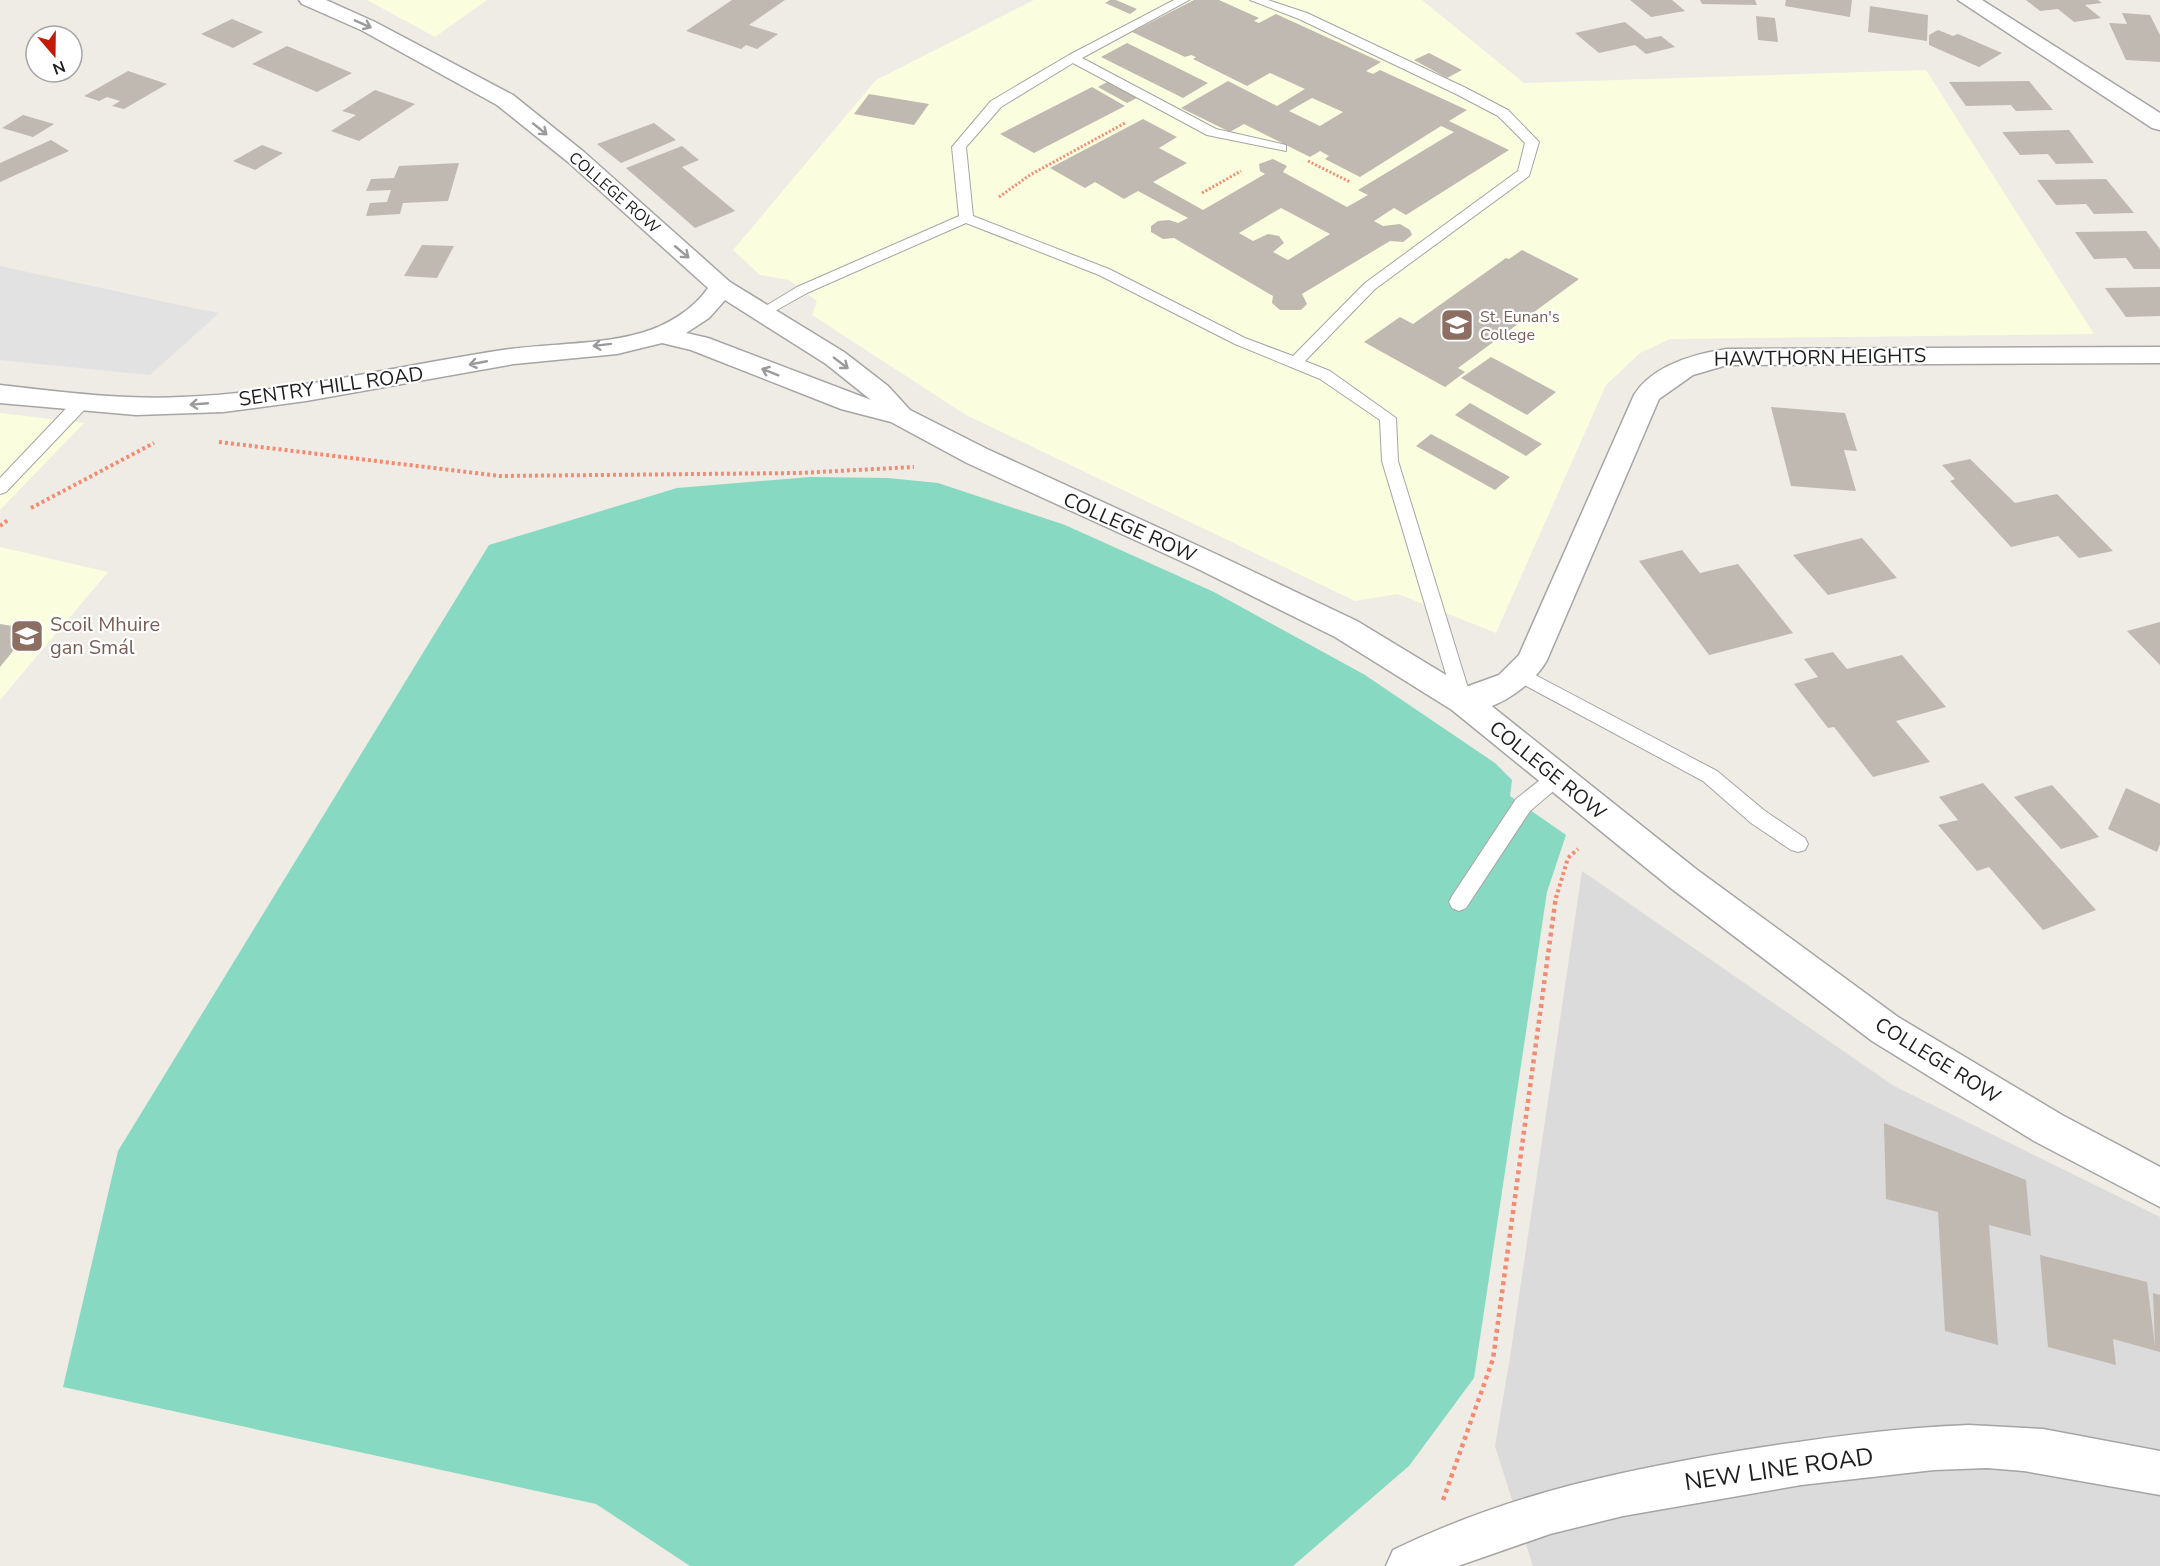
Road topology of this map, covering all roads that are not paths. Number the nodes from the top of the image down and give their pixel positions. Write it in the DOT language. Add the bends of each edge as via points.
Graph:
graph roads {
  1 [pos="309,0"];
  2 [pos="1183,0"];
  3 [pos="1256,0"];
  4 [pos="1968,0"];
  5 [pos="1073,58"];
  6 [pos="2160,123"];
  7 [pos="1281,148"];
  8 [pos="966,218"];
  9 [pos="720,287"];
  10 [pos="762,312"];
  11 [pos="660,335"];
  12 [pos="2160,355"];
  13 [pos="1295,363"];
  14 [pos="0,394"];
  15 [pos="82,402"];
  16 [pos="900,416"];
  17 [pos="0,488"];
  18 [pos="1522,675"];
  19 [pos="1462,701"];
  20 [pos="1557,777"];
  21 [pos="1798,844"];
  22 [pos="1459,902"];
  23 [pos="2160,1188"];
  24 [pos="2160,1473"];
  25 [pos="1408,1566"];
  1 -- 9 [label="street, COLLEGE ROW, one-way" via="368,26 505,100 576,157"];
  2 -- 5 [label="lane"];
  3 -- 13 [label="lane" via="1303,16 1461,91 1503,113 1532,142 1524,173 1370,286"];
  4 -- 6 [label="street"];
  5 -- 7 [label="lane" via="1212,132"];
  5 -- 8 [label="lane" via="996,104 958,147"];
  8 -- 10 [label="lane" via="802,290"];
  8 -- 13 [label="lane" via="1104,272 1240,341"];
  9 -- 10 [label="street, COLLEGE ROW"];
  9 -- 11 [label="street" via="715,299 694,317"];
  10 -- 16 [label="street, COLLEGE ROW, one-way" via="835,358 879,392"];
  11 -- 15 [label="street, SENTRY HILL ROAD, one-way" via="327,388 180,406"];
  16 -- 11 [label="street, COLLEGE ROW, one-way" via="850,404 708,348"];
  12 -- 18 [label="street, HAWTHORN HEIGHTS" via="1727,357 1681,368 1647,395 1536,651"];
  13 -- 19 [label="lane" via="1325,375 1388,418 1390,461"];
  14 -- 15 [label="street, SENTRY HILL ROAD"];
  15 -- 17 [label="lane"];
  16 -- 19 [label="street, COLLEGE ROW" via="977,456 1347,628"];
  18 -- 19 [label="street, HAWTHORN HEIGHTS" via="1509,686"];
  18 -- 21 [label="lane" via="1710,776 1758,817"];
  19 -- 20 [label="street, COLLEGE ROW"];
  20 -- 22 [label="lane" via="1523,806"];
  20 -- 23 [label="street, COLLEGE ROW" via="1684,879 1885,1029 2048,1128"];
  24 -- 25 [label="street, NEW LINE ROAD" via="2089,1457 2002,1447 1932,1449 1800,1462 1605,1496 1535,1514"];
}
